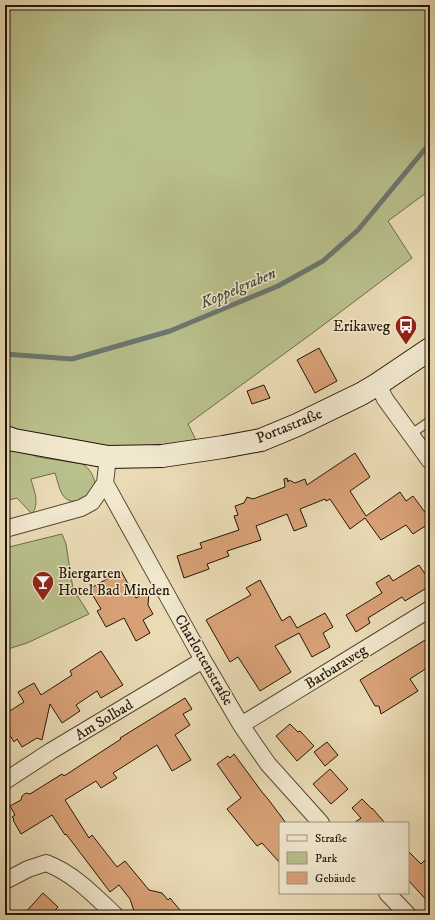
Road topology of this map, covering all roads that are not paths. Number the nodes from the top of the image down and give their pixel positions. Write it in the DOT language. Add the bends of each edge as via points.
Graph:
graph roads {
  1 [pos="430,349"];
  2 [pos="378,384"];
  3 [pos="430,421"];
  4 [pos="411,434"];
  5 [pos="5,437"];
  6 [pos="108,457"];
  7 [pos="430,461"];
  8 [pos="105,484"];
  9 [pos="5,529"];
  10 [pos="430,609"];
  11 [pos="203,660"];
  12 [pos="241,725"];
  13 [pos="5,781"];
  14 [pos="320,822"];
  15 [pos="5,881"];
  16 [pos="388,894"];
  17 [pos="115,915"];
  18 [pos="408,915"];
  1 -- 2 [label="main road, Portastraße"];
  2 -- 4 [label="street" via="385,399"];
  2 -- 6 [label="main road, Portastraße" via="298,425 261,440 162,456"];
  3 -- 4 [label="lane"];
  4 -- 7 [label="street"];
  5 -- 6 [label="main road, Portastraße"];
  6 -- 8 [label="street"];
  8 -- 9 [label="street" via="92,502 81,508"];
  8 -- 11 [label="street, Charlottenstraße"];
  10 -- 12 [label="street, Barbaraweg"];
  11 -- 12 [label="street, Charlottenstraße"];
  11 -- 13 [label="street, Am Solbad"];
  12 -- 14 [label="street, Charlottenstraße" via="268,764"];
  15 -- 17 [label="street" via="46,863 60,868 75,879"];
  16 -- 18 [label="street"];
}
